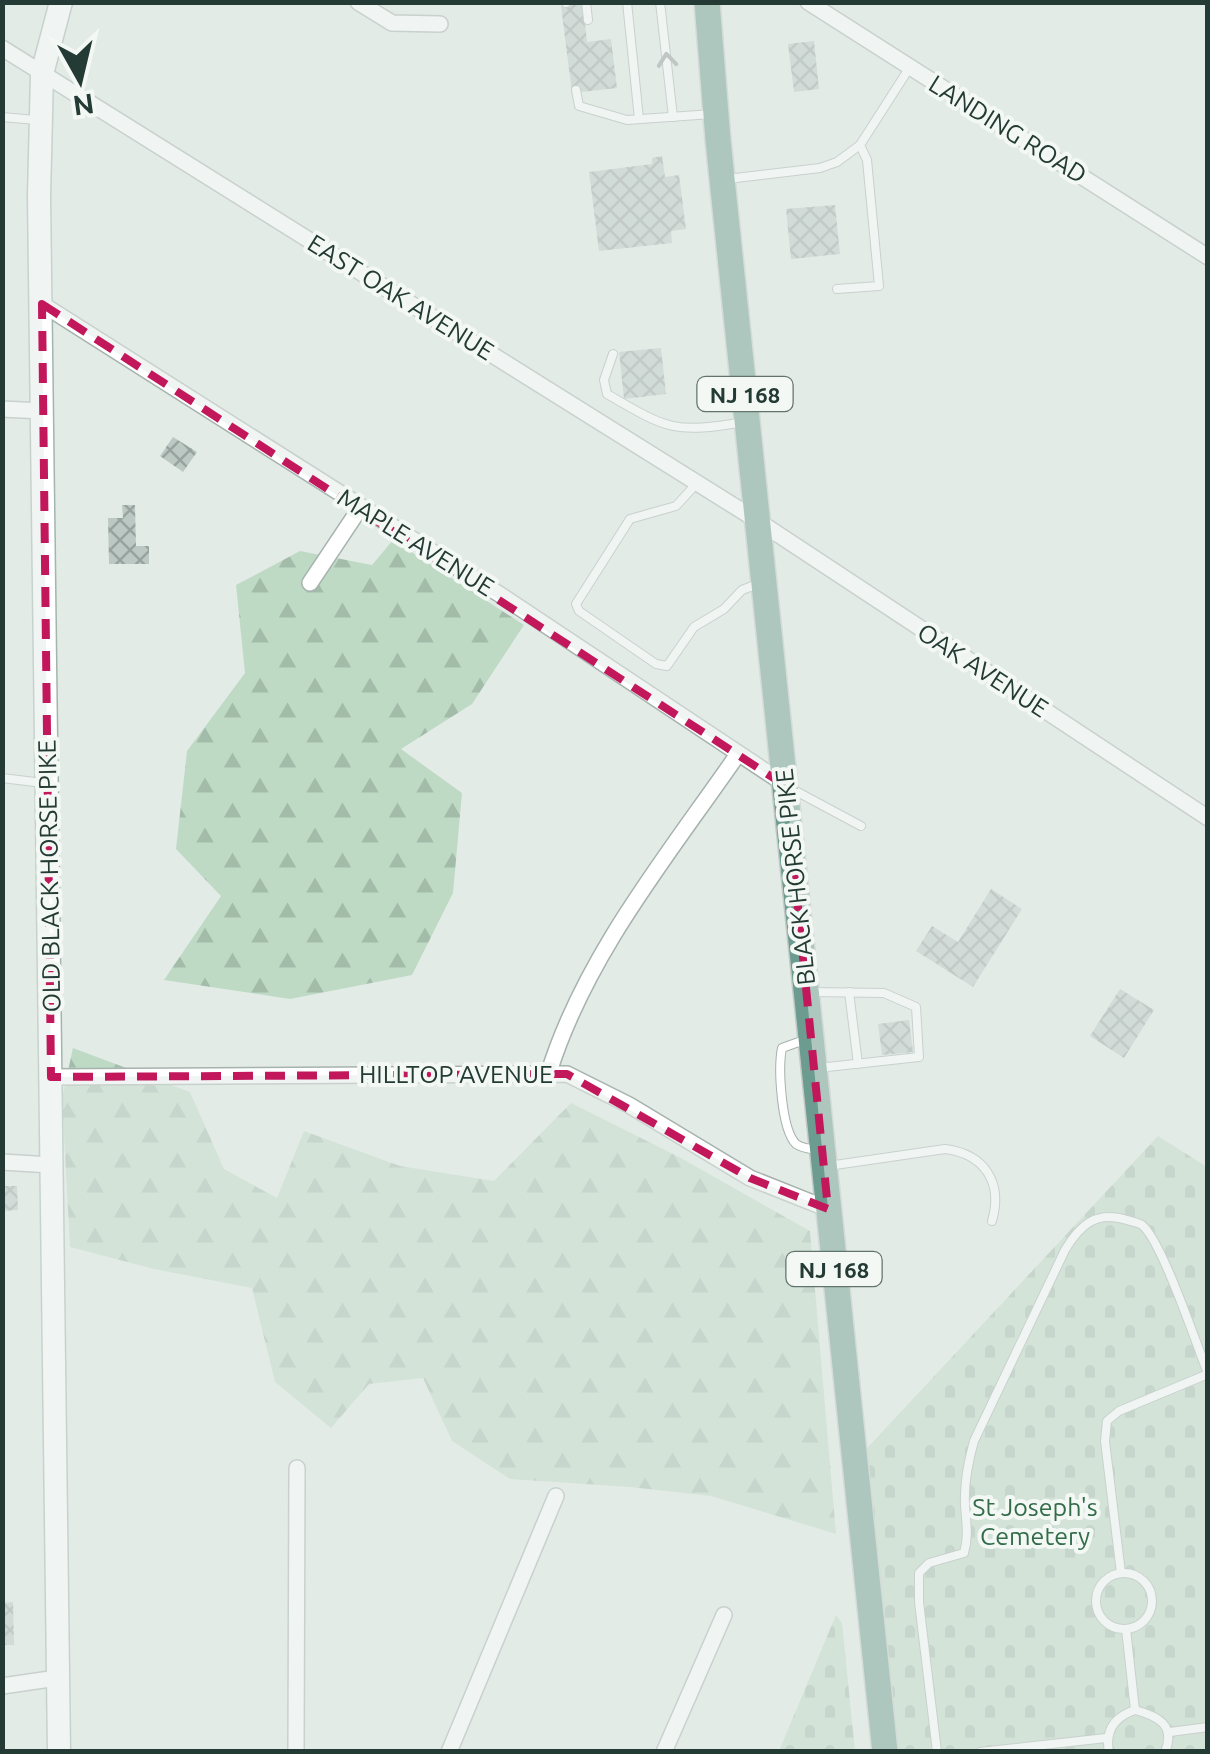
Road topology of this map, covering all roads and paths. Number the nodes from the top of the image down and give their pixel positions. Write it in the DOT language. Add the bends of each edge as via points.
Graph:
graph roads {
  1 [pos="61,2"];
  2 [pos="358,2"];
  3 [pos="586,2"];
  4 [pos="626,2"];
  5 [pos="660,2"];
  6 [pos="707,2"];
  7 [pos="808,2"];
  8 [pos="588,20"];
  9 [pos="440,24"];
  10 [pos="2,48"];
  11 [pos="910,67"];
  12 [pos="42,74"];
  13 [pos="576,90"];
  14 [pos="716,114"];
  15 [pos="672,117"];
  16 [pos="2,118"];
  17 [pos="639,119"];
  18 [pos="41,120"];
  19 [pos="860,145"];
  20 [pos="722,180"];
  21 [pos="1208,257"];
  22 [pos="837,289"];
  23 [pos="42,304"];
  24 [pos="614,354"];
  25 [pos="2,409"];
  26 [pos="43,411"];
  27 [pos="748,422"];
  28 [pos="697,483"];
  29 [pos="360,508"];
  30 [pos="758,521"];
  31 [pos="765,581"];
  32 [pos="310,583"];
  33 [pos="738,754"];
  34 [pos="2,778"];
  35 [pos="48,784"];
  36 [pos="786,786"];
  37 [pos="1208,818"];
  38 [pos="861,826"];
  39 [pos="806,992"];
  40 [pos="849,992"];
  41 [pos="811,1038"];
  42 [pos="858,1064"];
  43 [pos="814,1069"];
  44 [pos="550,1072"];
  45 [pos="51,1077"];
  46 [pos="823,1158"];
  47 [pos="2,1162"];
  48 [pos="52,1165"];
  49 [pos="828,1209"];
  50 [pos="992,1221"];
  51 [pos="1208,1374"];
  52 [pos="297,1468"];
  53 [pos="556,1496"];
  54 [pos="1121,1573"];
  55 [pos="724,1614"];
  56 [pos="1126,1629"];
  57 [pos="57,1678"];
  58 [pos="2,1686"];
  59 [pos="1135,1710"];
  60 [pos="1208,1728"];
  61 [pos="1170,1732"];
  62 [pos="1106,1738"];
  63 [pos="58,1752"];
  64 [pos="296,1752"];
  65 [pos="448,1752"];
  66 [pos="664,1752"];
  67 [pos="884,1752"];
  68 [pos="937,1752"];
  69 [pos="980,1752"];
  70 [pos="1109,1752"];
  71 [pos="1166,1752"];
  1 -- 12 [label="street, OLD BLACK HORSE PIKE"];
  2 -- 9 [label="street" via="392,23"];
  3 -- 8 [label="lane"];
  4 -- 17 [label="lane"];
  15 -- 5 [label="lane, one-way"];
  6 -- 14 [label="main road, BLACK HORSE PIKE / NJ 168"];
  7 -- 11 [label="street, LANDING ROAD"];
  10 -- 12 [label="street, EAST OAK AVENUE"];
  11 -- 19 [label="lane"];
  11 -- 21 [label="street, LANDING ROAD"];
  12 -- 18 [label="street, OLD BLACK HORSE PIKE"];
  12 -- 28 [label="street, EAST OAK AVENUE"];
  13 -- 17 [label="lane" via="580,106"];
  14 -- 15 [label="lane"];
  14 -- 20 [label="main road, BLACK HORSE PIKE / NJ 168"];
  15 -- 17 [label="lane"];
  16 -- 18 [label="lane"];
  18 -- 23 [label="street, OLD BLACK HORSE PIKE"];
  19 -- 20 [label="lane" via="820,168"];
  19 -- 22 [label="lane" via="866,152 879,286"];
  20 -- 27 [label="main road, BLACK HORSE PIKE / NJ 168"];
  23 -- 26 [label="street, OLD BLACK HORSE PIKE"];
  23 -- 29 [label="street, MAPLE AVENUE"];
  24 -- 27 [label="lane" via="604,380 607,394 652,420 694,431"];
  25 -- 26 [label="street"];
  26 -- 35 [label="street, OLD BLACK HORSE PIKE"];
  27 -- 30 [label="main road, BLACK HORSE PIKE / NJ 168"];
  28 -- 30 [label="street, EAST OAK AVENUE"];
  28 -- 31 [label="lane" via="676,506 630,519 583,590 579,611 667,666 694,627"];
  29 -- 32 [label="street"];
  29 -- 33 [label="street, MAPLE AVENUE"];
  30 -- 31 [label="main road, BLACK HORSE PIKE / NJ 168"];
  30 -- 37 [label="street, OAK AVENUE"];
  31 -- 36 [label="main road, BLACK HORSE PIKE / NJ 168"];
  33 -- 36 [label="street, MAPLE AVENUE"];
  33 -- 44 [label="street" via="620,924"];
  34 -- 35 [label="lane"];
  35 -- 45 [label="street, OLD BLACK HORSE PIKE"];
  36 -- 38 [label="lane"];
  36 -- 39 [label="main road, BLACK HORSE PIKE / NJ 168"];
  39 -- 40 [label="lane"];
  39 -- 41 [label="main road, BLACK HORSE PIKE / NJ 168"];
  40 -- 42 [label="lane"];
  40 -- 42 [label="lane" via="884,993 916,1007 919,1057"];
  41 -- 43 [label="main road, BLACK HORSE PIKE / NJ 168"];
  41 -- 46 [label="lane" via="782,1048 782,1099 792,1141"];
  42 -- 43 [label="lane"];
  43 -- 46 [label="main road, BLACK HORSE PIKE / NJ 168"];
  44 -- 45 [label="street, HILLTOP AVENUE"];
  44 -- 49 [label="street, HILLTOP AVENUE" via="629,1105 750,1178"];
  45 -- 48 [label="street, OLD BLACK HORSE PIKE"];
  46 -- 49 [label="main road, BLACK HORSE PIKE / NJ 168"];
  46 -- 50 [label="lane" via="963,1152 989,1173 997,1203"];
  47 -- 48 [label="street"];
  48 -- 57 [label="street, OLD BLACK HORSE PIKE"];
  49 -- 67 [label="main road, BLACK HORSE PIKE / NJ 168"];
  51 -- 54 [label="lane" via="1107,1420"];
  51 -- 68 [label="lane" via="1158,1249 1141,1224 1118,1217 1086,1222 1064,1250 974,1441 964,1553 929,1563 919,1573"];
  52 -- 64 [label="street"];
  53 -- 65 [label="street"];
  54 -- 56 [label="lane" via="1098,1589 1096,1608 1107,1624"];
  54 -- 56 [label="lane" via="1145,1583 1152,1599 1142,1623"];
  55 -- 66 [label="street"];
  56 -- 59 [label="lane"];
  57 -- 58 [label="street"];
  57 -- 63 [label="street, OLD BLACK HORSE PIKE"];
  59 -- 61 [label="lane" via="1163,1721"];
  59 -- 62 [label="lane"];
  60 -- 61 [label="lane"];
  61 -- 71 [label="lane"];
  62 -- 69 [label="lane"];
  62 -- 70 [label="lane"];
}
